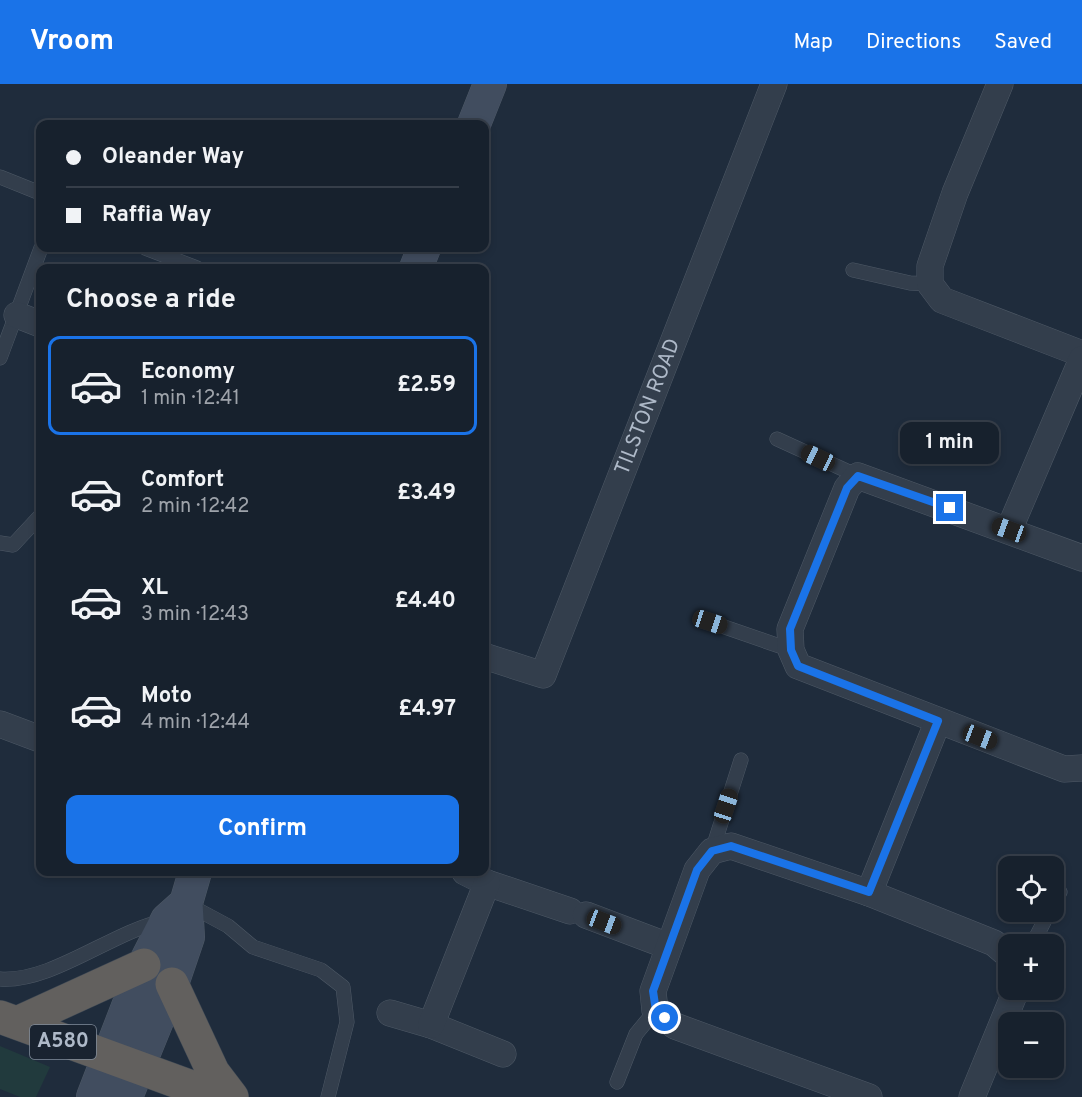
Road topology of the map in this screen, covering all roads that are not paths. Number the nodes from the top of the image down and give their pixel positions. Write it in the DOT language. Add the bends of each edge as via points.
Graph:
graph roads {
  1 [pos="490,84"];
  2 [pos="774,84"];
  3 [pos="1000,84"];
  4 [pos="476,120"];
  5 [pos="0,177"];
  6 [pos="36,191"];
  7 [pos="40,252"];
  8 [pos="155,252"];
  9 [pos="187,264"];
  10 [pos="853,270"];
  11 [pos="930,284"];
  12 [pos="17,315"];
  13 [pos="36,322"];
  14 [pos="1082,354"];
  15 [pos="0,358"];
  16 [pos="1082,359"];
  17 [pos="777,439"];
  18 [pos="858,476"];
  19 [pos="36,520"];
  20 [pos="1009,530"];
  21 [pos="0,543"];
  22 [pos="1082,558"];
  23 [pos="710,622"];
  24 [pos="791,650"];
  25 [pos="489,658"];
  26 [pos="938,721"];
  27 [pos="0,724"];
  28 [pos="36,738"];
  29 [pos="741,760"];
  30 [pos="1082,768"];
  31 [pos="712,851"];
  32 [pos="193,876"];
  33 [pos="476,877"];
  34 [pos="869,892"];
  35 [pos="176,912"];
  36 [pos="668,946"];
  37 [pos="998,946"];
  38 [pos="144,965"];
  39 [pos="0,980"];
  40 [pos="172,984"];
  41 [pos="1012,1000"];
  42 [pos="656,1011"];
  43 [pos="390,1013"];
  44 [pos="9,1020"];
  45 [pos="431,1025"];
  46 [pos="503,1054"];
  47 [pos="125,1075"];
  48 [pos="617,1083"];
  49 [pos="93,1097"];
  50 [pos="219,1097"];
  51 [pos="232,1097"];
  52 [pos="328,1097"];
  53 [pos="869,1097"];
  54 [pos="972,1097"];
  1 -- 4 [label="main road"];
  2 -- 25 [label="street, TILSTON ROAD" via="543,675"];
  3 -- 11 [label="street" via="955,193 930,266"];
  5 -- 6 [label="lane"];
  7 -- 12 [label="lane"];
  8 -- 9 [label="lane"];
  10 -- 11 [label="lane"];
  11 -- 14 [label="street" via="942,300"];
  12 -- 13 [label="street"];
  12 -- 15 [label="lane"];
  16 -- 20 [label="street"];
  17 -- 18 [label="lane"];
  18 -- 20 [label="street"];
  18 -- 24 [label="street" via="847,488 790,629"];
  19 -- 21 [label="lane" via="13,544"];
  20 -- 22 [label="street"];
  23 -- 24 [label="lane"];
  24 -- 26 [label="street" via="798,666"];
  26 -- 30 [label="street" via="1064,769"];
  26 -- 34 [label="street"];
  27 -- 28 [label="street"];
  29 -- 31 [label="lane"];
  31 -- 34 [label="street" via="731,846"];
  31 -- 36 [label="street" via="697,870"];
  32 -- 35 [label="main road"];
  33 -- 36 [label="street"];
  33 -- 45 [label="street"];
  34 -- 37 [label="street"];
  35 -- 38 [label="main road"];
  35 -- 39 [label="lane" via="23,979"];
  35 -- 40 [label="main road" via="188,937"];
  35 -- 52 [label="lane" via="228,926 253,947 321,970 343,987 347,1022"];
  36 -- 42 [label="street" via="653,991"];
  38 -- 44 [label="highway"];
  38 -- 47 [label="main road"];
  40 -- 47 [label="main road"];
  40 -- 51 [label="highway" via="213,1072"];
  41 -- 54 [label="street"];
  42 -- 48 [label="lane" via="636,1034"];
  42 -- 53 [label="street" via="675,1026"];
  43 -- 45 [label="street"];
  44 -- 47 [label="highway, A580"];
  45 -- 46 [label="street"];
  47 -- 49 [label="main road"];
  47 -- 50 [label="highway, A580"];
}
